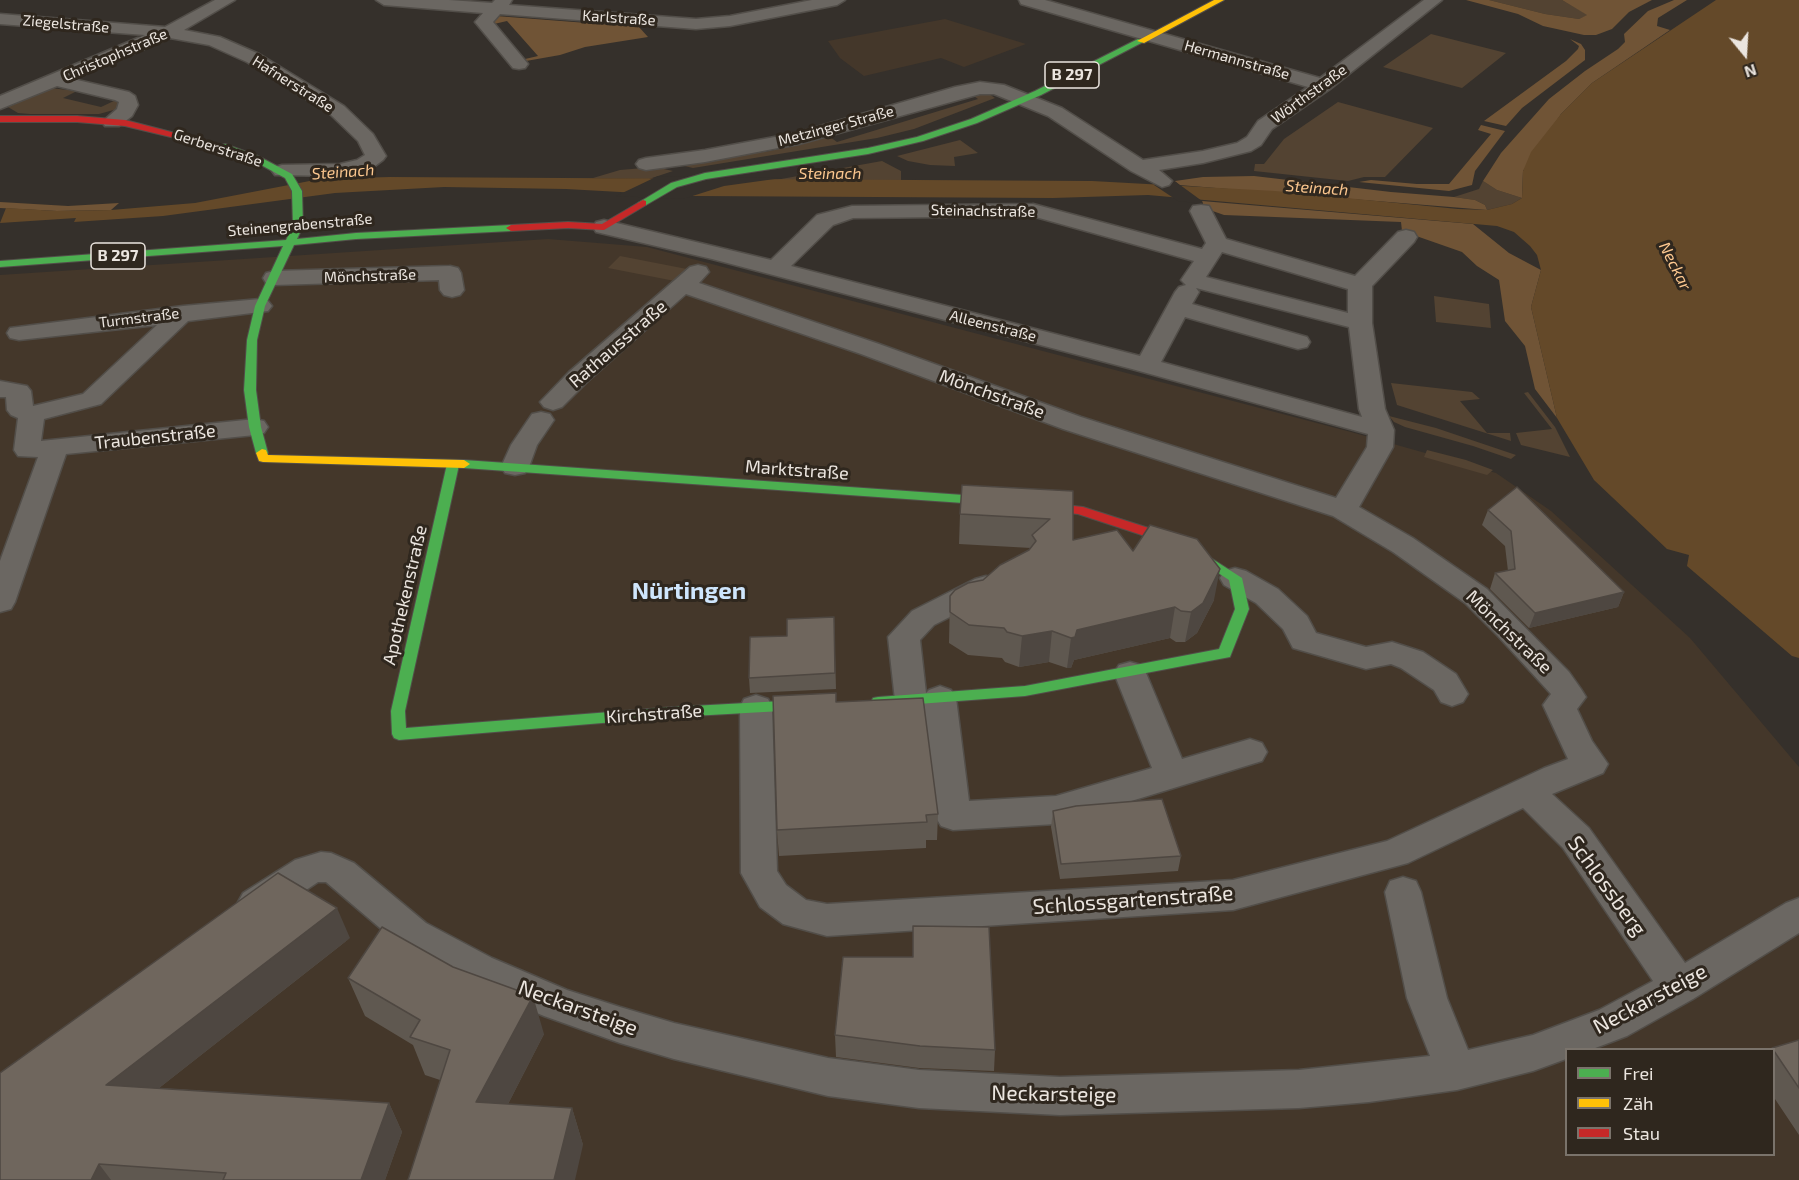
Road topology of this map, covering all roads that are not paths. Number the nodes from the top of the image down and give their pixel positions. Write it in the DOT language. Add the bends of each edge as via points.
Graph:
graph roads {
  1 [pos="227,0"];
  2 [pos="384,0"];
  3 [pos="837,0"];
  4 [pos="1027,0"];
  5 [pos="1220,0"];
  6 [pos="1428,1"];
  7 [pos="500,4"];
  8 [pos="0,19"];
  9 [pos="168,32"];
  10 [pos="1151,35"];
  11 [pos="519,64"];
  12 [pos="56,80"];
  13 [pos="1323,85"];
  14 [pos="1024,99"];
  15 [pos="0,103"];
  16 [pos="0,118"];
  17 [pos="112,122"];
  18 [pos="646,164"];
  19 [pos="1138,167"];
  20 [pos="287,176"];
  21 [pos="1162,181"];
  22 [pos="1202,211"];
  23 [pos="603,227"];
  24 [pos="1406,237"];
  25 [pos="292,242"];
  26 [pos="1211,250"];
  27 [pos="716,253"];
  28 [pos="1285,263"];
  29 [pos="0,264"];
  30 [pos="775,269"];
  31 [pos="274,278"];
  32 [pos="1192,280"];
  33 [pos="1360,285"];
  34 [pos="685,286"];
  35 [pos="452,290"];
  36 [pos="1259,298"];
  37 [pos="260,306"];
  38 [pos="1180,308"];
  39 [pos="183,313"];
  40 [pos="1360,323"];
  41 [pos="19,333"];
  42 [pos="1298,342"];
  43 [pos="1147,365"];
  44 [pos="0,389"];
  45 [pos="31,414"];
  46 [pos="255,428"];
  47 [pos="1381,430"];
  48 [pos="55,447"];
  49 [pos="453,464"];
  50 [pos="515,467"];
  51 [pos="1343,510"];
  52 [pos="1016,571"];
  53 [pos="1235,578"];
  54 [pos="0,602"];
  55 [pos="1130,673"];
  56 [pos="1452,694"];
  57 [pos="925,699"];
  58 [pos="863,702"];
  59 [pos="827,704"];
  60 [pos="756,707"];
  61 [pos="399,734"];
  62 [pos="1250,752"];
  63 [pos="1591,764"];
  64 [pos="1172,775"];
  65 [pos="1527,791"];
  66 [pos="1403,892"];
  67 [pos="1799,914"];
  68 [pos="231,922"];
  69 [pos="1679,987"];
  70 [pos="1457,1071"];
  1 -- 9 [label="street, Christophstraße"];
  2 -- 7 [label="street, Karlstraße"];
  3 -- 7 [label="street, Karlstraße" via="710,24"];
  4 -- 10 [label="street, Hermannstraße"];
  5 -- 10 [label="street, Metzinger Straße / B 297"];
  6 -- 13 [label="street, Wörthstraße"];
  7 -- 11 [label="street" via="484,22"];
  8 -- 9 [label="street, Ziegelstraße"];
  9 -- 12 [label="street, Christophstraße"];
  9 -- 20 [label="street, Hafnerstraße" via="214,41 296,83 337,110 366,138 376,156 364,165"];
  10 -- 13 [label="street, Hermannstraße"];
  10 -- 14 [label="street, Metzinger Straße / B 297"];
  12 -- 15 [label="street, Christophstraße"];
  12 -- 17 [label="street" via="123,96 129,105"];
  13 -- 19 [label="street, Wörthstraße" via="1265,125 1254,141 1244,147"];
  14 -- 18 [label="street, Metzinger Straße" via="997,90 962,91 799,138"];
  14 -- 19 [label="street, Metzinger Straße" via="1055,112"];
  14 -- 23 [label="street, Metzinger Straße / B 297" via="920,139 800,163 705,176 674,185"];
  16 -- 17 [label="street, Gerberstraße"];
  17 -- 20 [label="street, Gerberstraße" via="224,147"];
  19 -- 21 [label="street, Metzinger Straße"];
  20 -- 25 [label="street" via="299,200 298,226"];
  22 -- 26 [label="street"];
  23 -- 25 [label="street, Steinengrabenstraße / B 297" via="500,227"];
  23 -- 27 [label="street, Alleenstraße"];
  24 -- 33 [label="street"];
  25 -- 29 [label="street, Steinengrabenstraße / B 297"];
  25 -- 31 [label="street"];
  26 -- 28 [label="street, Steinachstraße"];
  26 -- 30 [label="street, Steinachstraße" via="1033,210 852,212 825,220"];
  26 -- 32 [label="street"];
  27 -- 30 [label="street, Alleenstraße"];
  27 -- 34 [label="street"];
  28 -- 33 [label="street, Steinachstraße"];
  28 -- 36 [label="street"];
  30 -- 43 [label="street, Alleenstraße"];
  31 -- 35 [label="street, Mönchstraße" via="450,273"];
  31 -- 37 [label="street"];
  32 -- 36 [label="street"];
  32 -- 38 [label="street"];
  33 -- 40 [label="street"];
  34 -- 50 [label="street, Rathausstraße" via="578,377 547,411"];
  34 -- 51 [label="street, Mönchstraße" via="1072,423"];
  36 -- 40 [label="street"];
  37 -- 39 [label="street, Turmstraße"];
  37 -- 46 [label="street" via="252,340 250,390"];
  38 -- 42 [label="street"];
  38 -- 43 [label="street"];
  39 -- 41 [label="street, Turmstraße"];
  39 -- 45 [label="street" via="92,399"];
  40 -- 47 [label="street" via="1372,409"];
  43 -- 47 [label="street, Alleenstraße"];
  44 -- 45 [label="street" via="18,391 20,410"];
  45 -- 48 [label="street, Traubenstraße" via="27,450"];
  46 -- 48 [label="street, Traubenstraße"];
  46 -- 49 [label="street, Marktstraße" via="263,458"];
  47 -- 51 [label="street" via="1380,447"];
  48 -- 54 [label="street"];
  49 -- 50 [label="street, Marktstraße"];
  49 -- 61 [label="street, Apothekenstraße" via="398,711"];
  50 -- 53 [label="street, Marktstraße" via="1079,510 1197,553"];
  51 -- 63 [label="street, Mönchstraße" via="1403,545 1476,596 1508,627 1570,697 1559,705 1578,747"];
  52 -- 57 [label="street" via="923,618 904,638"];
  53 -- 55 [label="street" via="1242,609 1225,653"];
  53 -- 56 [label="street" via="1267,596 1296,623 1304,640 1366,658 1392,652 1445,682"];
  55 -- 57 [label="street" via="1024,691"];
  55 -- 64 [label="street"];
  57 -- 58 [label="street"];
  57 -- 64 [label="street" via="953,816 1056,810"];
  59 -- 60 [label="street, Kirchstraße"];
  60 -- 61 [label="street, Kirchstraße"];
  60 -- 65 [label="street, Schlossgartenstraße" via="759,873 773,896 796,913 827,920 1233,895 1395,853"];
  62 -- 64 [label="street"];
  63 -- 65 [label="street, Schlossgartenstraße"];
  65 -- 69 [label="street, Schlossberg" via="1576,838"];
  66 -- 70 [label="street" via="1427,998"];
  67 -- 69 [label="street, Neckarsteige"];
  68 -- 70 [label="street, Neckarsteige" via="299,875 321,867 331,868 413,934 478,970 558,1004 674,1041 828,1077 919,1089 1060,1096 1299,1089"];
  69 -- 70 [label="street, Neckarsteige" via="1613,1023 1533,1053"];
}
